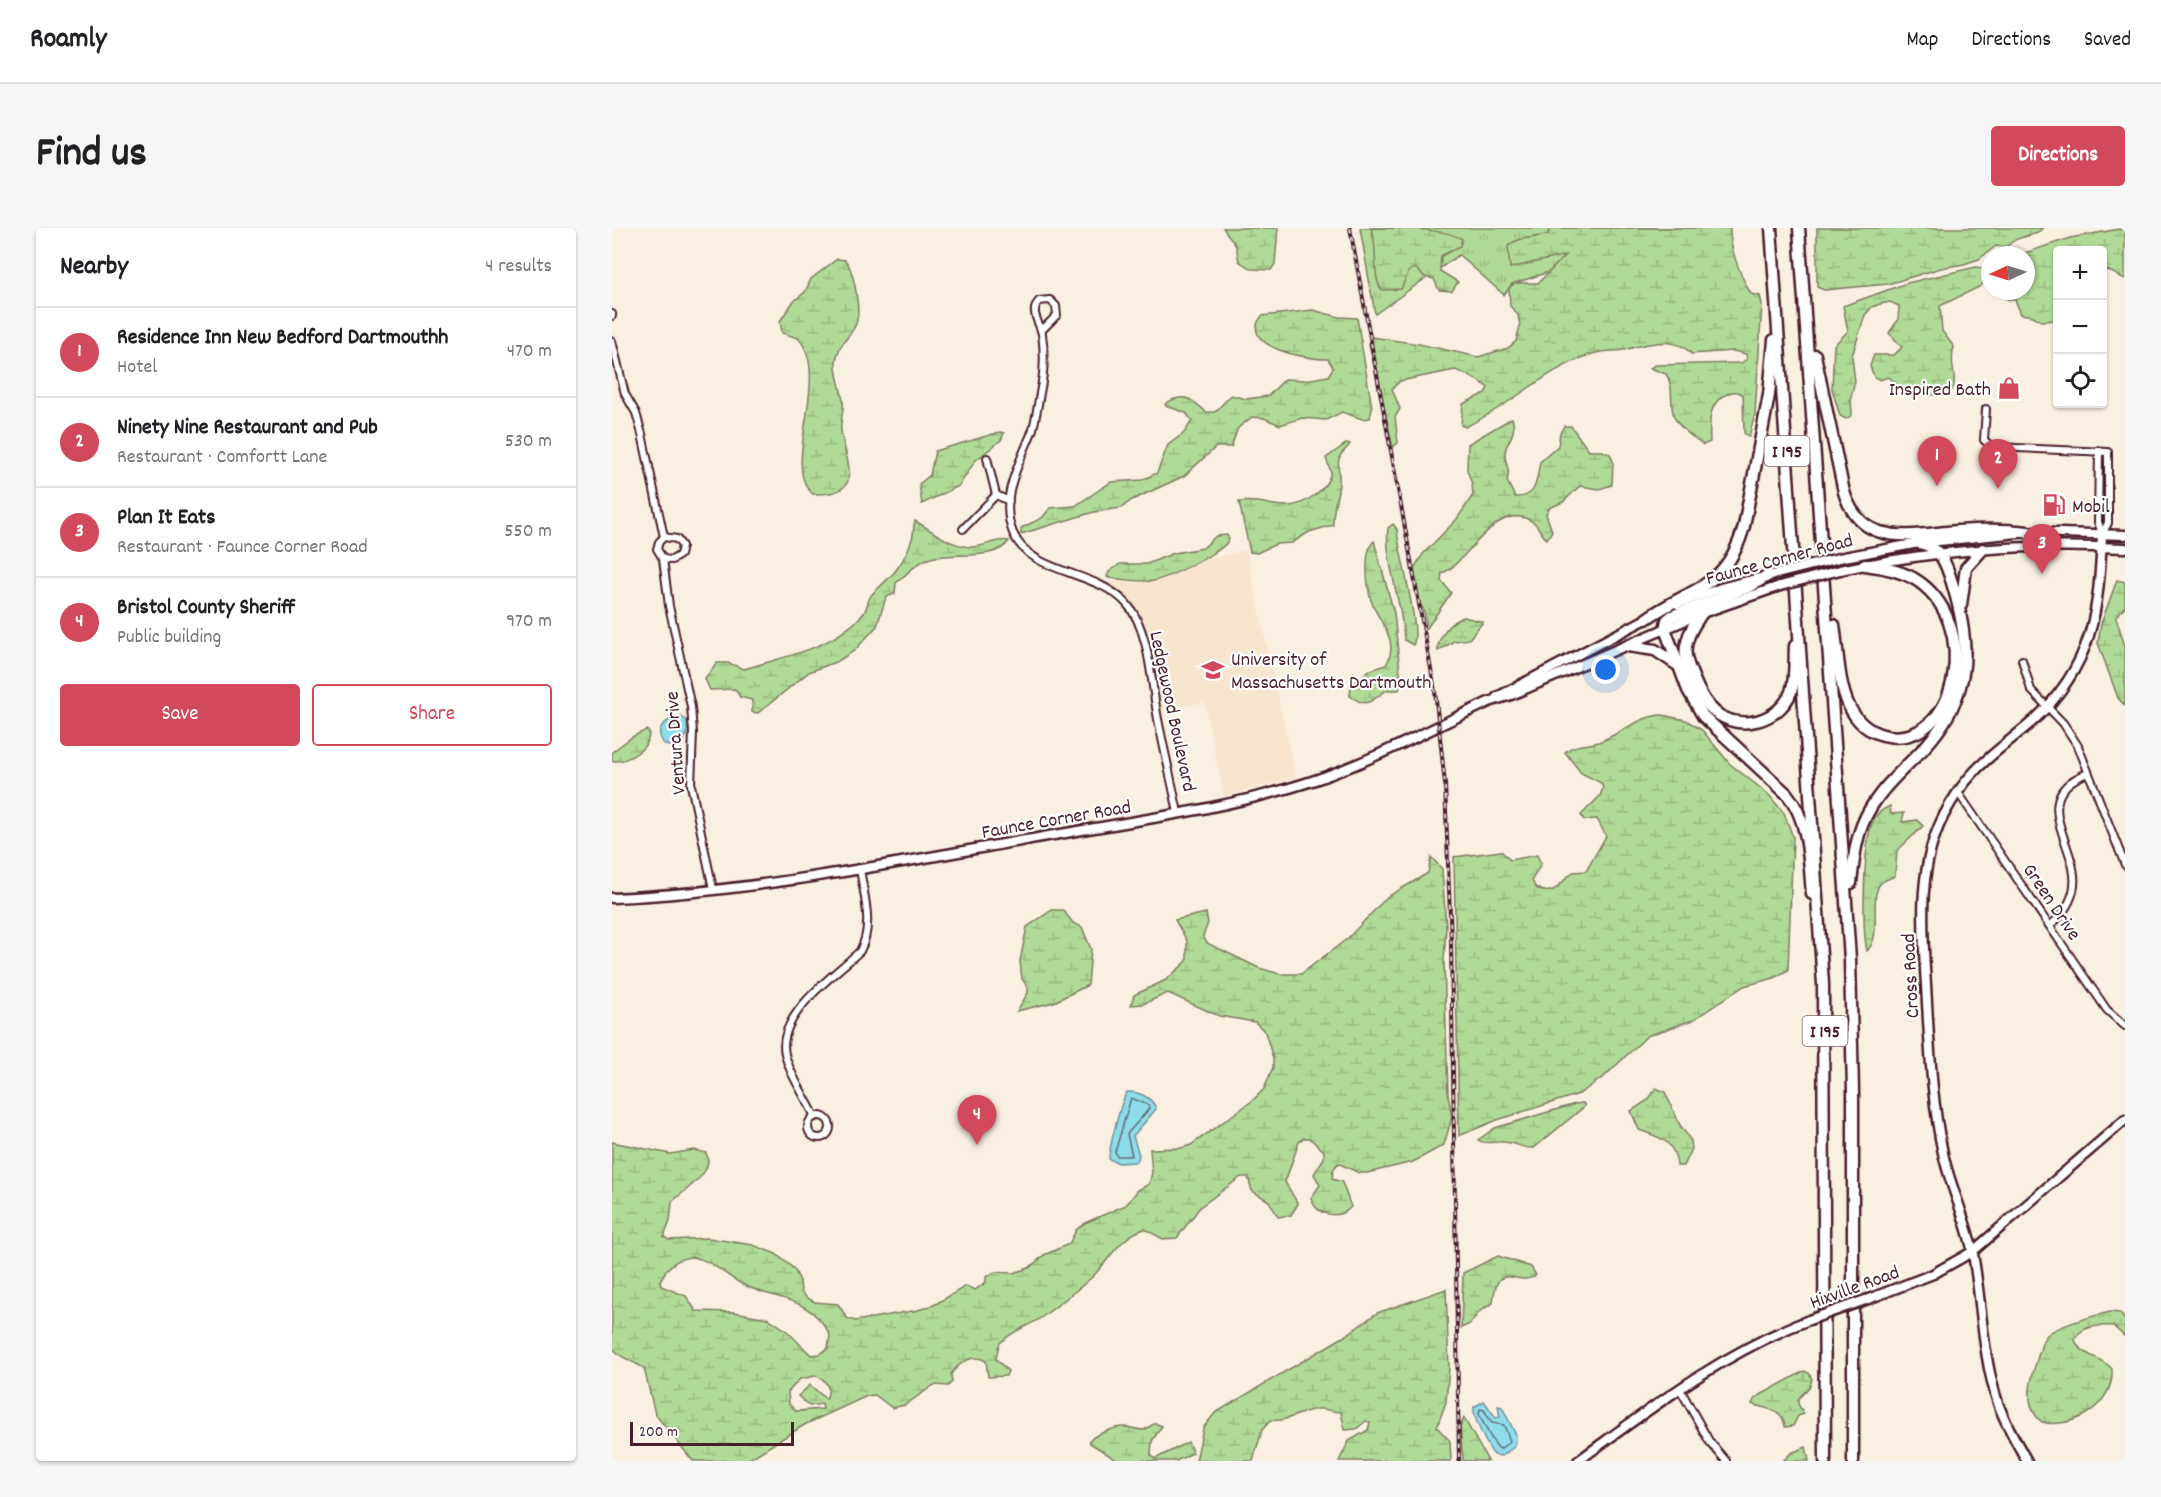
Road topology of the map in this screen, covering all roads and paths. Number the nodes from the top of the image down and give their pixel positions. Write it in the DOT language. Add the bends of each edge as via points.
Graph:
graph roads {
  1 [pos="1771,228"];
  2 [pos="1799,228"];
  3 [pos="1776,301"];
  4 [pos="1805,308"];
  5 [pos="1041,331"];
  6 [pos="612,341"];
  7 [pos="1986,409"];
  8 [pos="2099,450"];
  9 [pos="987,458"];
  10 [pos="996,495"];
  11 [pos="1009,501"];
  12 [pos="963,530"];
  13 [pos="2028,532"];
  14 [pos="2102,534"];
  15 [pos="2125,535"];
  16 [pos="664,537"];
  17 [pos="1919,543"];
  18 [pos="2102,547"];
  19 [pos="2125,548"];
  20 [pos="1983,549"];
  21 [pos="1940,553"];
  22 [pos="663,559"];
  23 [pos="1865,565"];
  24 [pos="1774,574"];
  25 [pos="1825,583"];
  26 [pos="1798,601"];
  27 [pos="1702,614"];
  28 [pos="1961,617"];
  29 [pos="1646,619"];
  30 [pos="1665,629"];
  31 [pos="1628,646"];
  32 [pos="2022,660"];
  33 [pos="1556,664"];
  34 [pos="1677,666"];
  35 [pos="1562,673"];
  36 [pos="1489,702"];
  37 [pos="2047,707"];
  38 [pos="2088,773"];
  39 [pos="1957,791"];
  40 [pos="1178,813"];
  41 [pos="2125,865"];
  42 [pos="860,869"];
  43 [pos="713,889"];
  44 [pos="612,898"];
  45 [pos="1848,913"];
  46 [pos="2051,925"];
  47 [pos="1822,956"];
  48 [pos="2125,1026"];
  49 [pos="815,1117"];
  50 [pos="2125,1120"];
  51 [pos="1972,1252"];
  52 [pos="1680,1389"];
  53 [pos="1578,1461"];
  54 [pos="1726,1461"];
  55 [pos="1825,1461"];
  56 [pos="1852,1461"];
  57 [pos="2027,1461"];
  1 -- 3 [label="highway, I 195"];
  2 -- 4 [label="highway, I 195"];
  3 -- 26 [label="highway, I 195"];
  3 -- 29 [label="highway" via="1769,395 1737,546 1710,583"];
  4 -- 13 [label="highway" via="1844,492 1861,521 1876,531 1897,537 1979,529"];
  4 -- 25 [label="highway, I 195"];
  5 -- 5 [label="street, Ledgewood Boulevard" via="1035,308 1039,301 1050,300 1057,315"];
  5 -- 11 [label="street, Ledgewood Boulevard" via="1040,398 1011,483"];
  6 -- 16 [label="street, Ventura Drive" via="625,394 642,434"];
  7 -- 8 [label="street" via="1984,437 1989,446"];
  8 -- 14 [label="street" via="2098,522"];
  8 -- 14 [label="street" via="2108,452 2108,523"];
  9 -- 10 [label="street"];
  10 -- 11 [label="street"];
  10 -- 12 [label="street"];
  11 -- 40 [label="street, Ledgewood Boulevard" via="1013,533 1024,549 1044,563 1103,584 1127,604 1137,619"];
  13 -- 14 [label="main road, Faunce Corner Road"];
  13 -- 17 [label="main road, Faunce Corner Road"];
  14 -- 15 [label="main road, Faunce Corner Road"];
  14 -- 18 [label="main road, Cross Road"];
  16 -- 22 [label="street, Ventura Drive" via="657,546"];
  16 -- 22 [label="street" via="675,537 682,548 677,559"];
  17 -- 21 [label="highway"];
  17 -- 24 [label="main road, Faunce Corner Road, bridge"];
  18 -- 19 [label="main road, Faunce Corner Road"];
  18 -- 20 [label="main road, Faunce Corner Road"];
  18 -- 37 [label="main road, Cross Road" via="2099,602 2092,629 2077,665"];
  20 -- 21 [label="main road, Faunce Corner Road"];
  20 -- 28 [label="highway" via="1966,568"];
  21 -- 23 [label="main road, Faunce Corner Road"];
  21 -- 28 [label="highway"];
  22 -- 43 [label="street, Ventura Drive" via="692,715 691,785"];
  23 -- 25 [label="highway" via="1893,569 1923,585 1939,602 1952,630 1956,660 1951,688 1933,717 1912,733 1877,733 1861,723 1853,712 1845,695"];
  23 -- 27 [label="main road, Faunce Corner Road, bridge" via="1780,586"];
  24 -- 29 [label="main road, Faunce Corner Road" via="1702,595"];
  24 -- 30 [label="highway" via="1672,616"];
  25 -- 45 [label="highway, I 195"];
  26 -- 27 [label="highway" via="1791,690 1778,710 1752,722 1722,717 1699,691 1685,649"];
  26 -- 47 [label="highway, I 195"];
  27 -- 30 [label="main road, Faunce Corner Road"];
  28 -- 45 [label="highway" via="1966,658 1959,692 1936,733 1866,816 1856,846"];
  29 -- 33 [label="main road, Faunce Corner Road"];
  30 -- 31 [label="main road, Faunce Corner Road"];
  30 -- 34 [label="highway"];
  31 -- 34 [label="highway" via="1655,650"];
  31 -- 35 [label="main road, Faunce Corner Road"];
  32 -- 37 [label="street" via="2028,684"];
  33 -- 35 [label="main road"];
  33 -- 36 [label="main road, Faunce Corner Road"];
  34 -- 47 [label="highway" via="1703,716 1787,794 1798,811"];
  35 -- 36 [label="main road, Faunce Corner Road"];
  36 -- 40 [label="main road, Faunce Corner Road" via="1316,779 1264,795"];
  37 -- 38 [label="street" via="2073,738"];
  37 -- 39 [label="main road, Cross Road" via="1985,758"];
  38 -- 41 [label="street"];
  38 -- 46 [label="street" via="2069,784 2059,802 2058,822 2073,867 2074,886 2068,905"];
  39 -- 46 [label="street, Green Drive"];
  39 -- 51 [label="main road, Cross Road" via="1929,856 1923,934 1933,1102 1946,1164"];
  40 -- 42 [label="main road, Faunce Corner Road"];
  42 -- 43 [label="main road, Faunce Corner Road"];
  42 -- 49 [label="street" via="868,924 864,944 797,1012 784,1040 787,1062"];
  43 -- 44 [label="main road, Faunce Corner Road"];
  45 -- 56 [label="highway, I 195" via="1853,1092"];
  46 -- 48 [label="street, Green Drive" via="2107,1010"];
  47 -- 55 [label="highway, I 195"];
  50 -- 51 [label="main road, Hixville Road"];
  51 -- 52 [label="main road, Hixville Road, bridge" via="1933,1275 1744,1348"];
  51 -- 57 [label="main road, Cross Road" via="1993,1386 2007,1425"];
  52 -- 53 [label="main road, Hixville Road"];
  52 -- 54 [label="street" via="1709,1441"];
}
